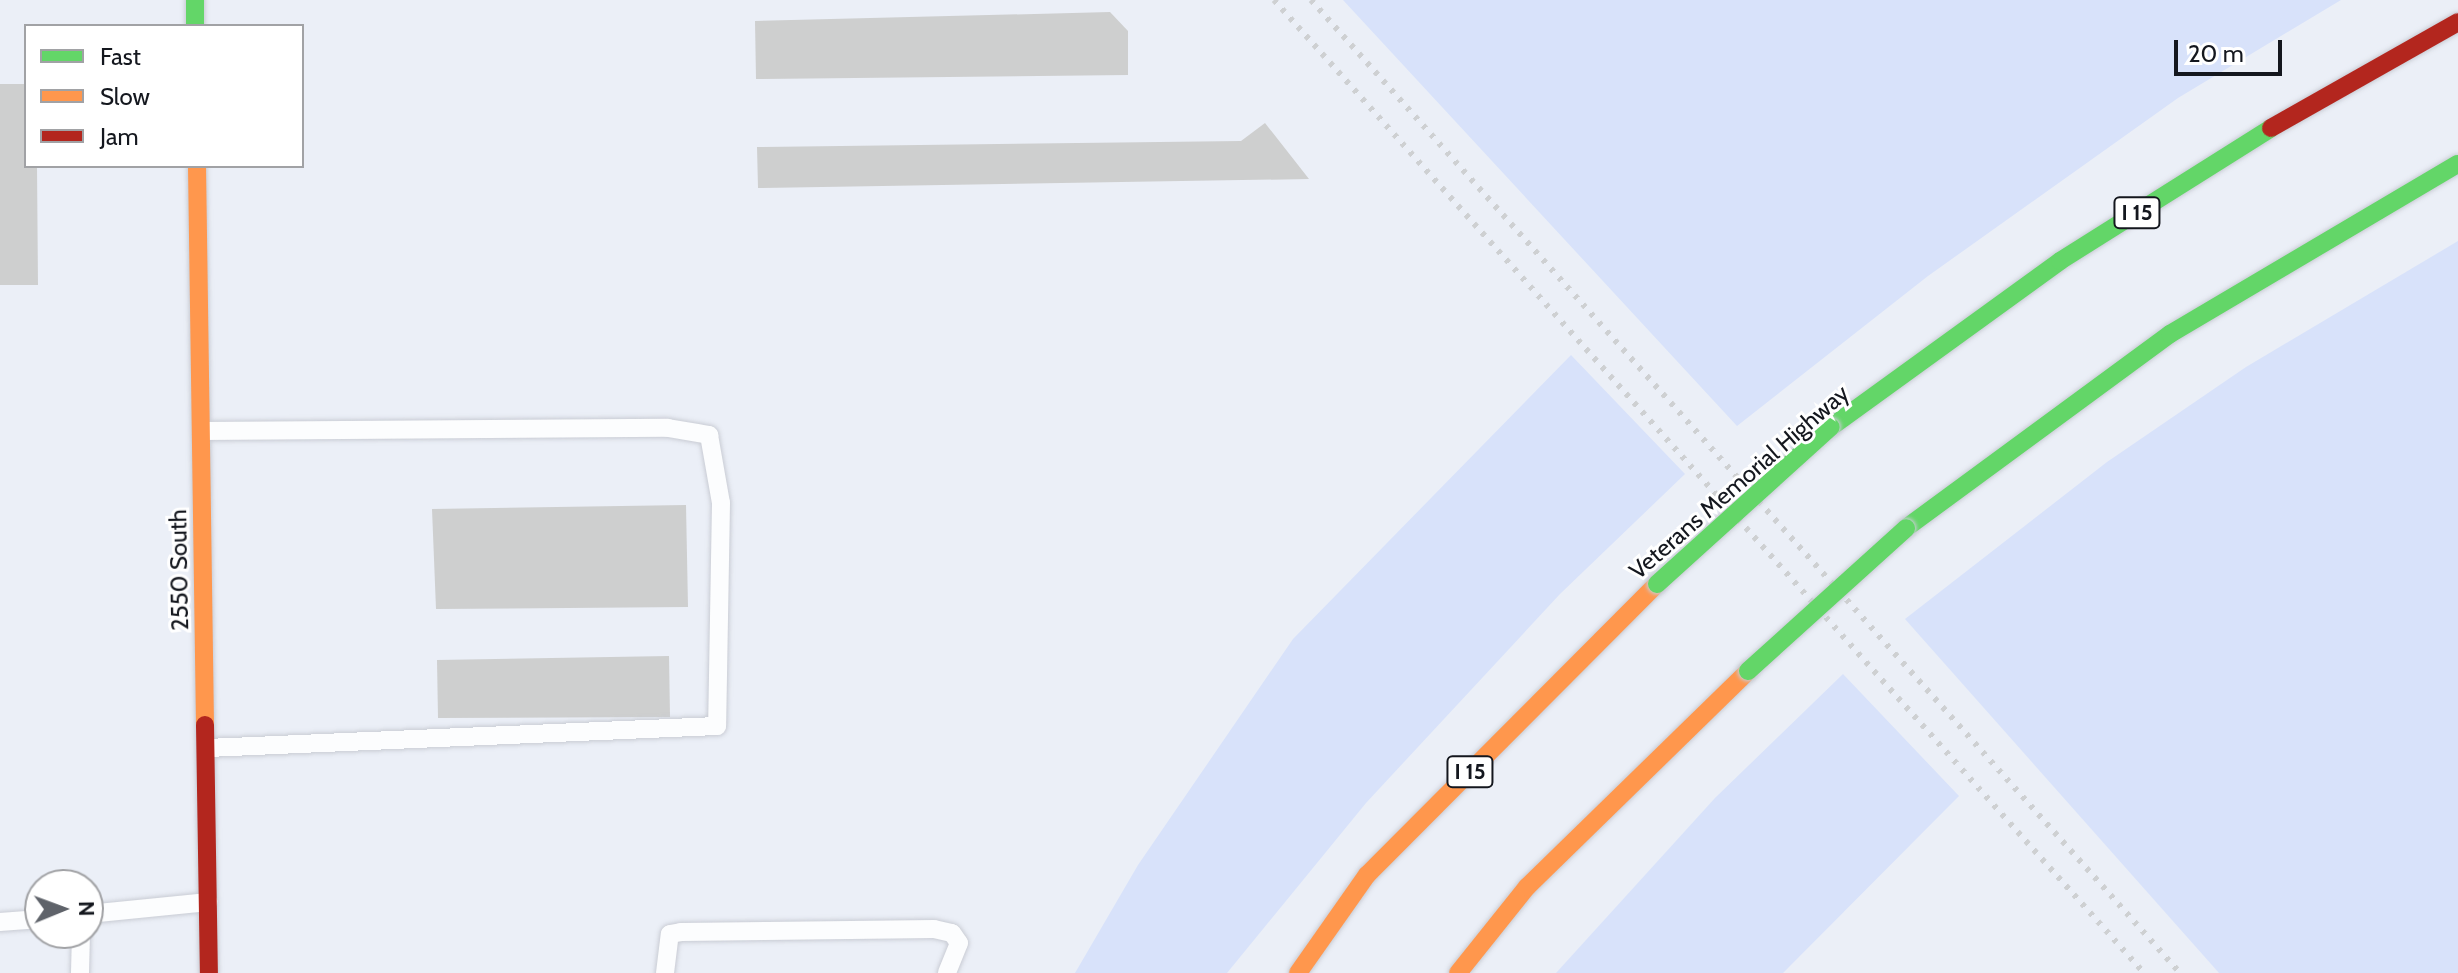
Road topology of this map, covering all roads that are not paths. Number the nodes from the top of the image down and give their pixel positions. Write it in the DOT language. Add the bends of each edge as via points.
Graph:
graph roads {
  1 [pos="195,0"];
  2 [pos="2458,22"];
  3 [pos="195,24"];
  4 [pos="2458,164"];
  5 [pos="197,168"];
  6 [pos="201,431"];
  7 [pos="206,748"];
  8 [pos="208,902"];
  9 [pos="104,912"];
  10 [pos="24,920"];
  11 [pos="0,922"];
  12 [pos="81,949"];
  13 [pos="80,973"];
  14 [pos="209,973"];
  15 [pos="665,973"];
  16 [pos="947,973"];
  17 [pos="1298,973"];
  18 [pos="1458,973"];
  1 -- 3 [label="main road"];
  2 -- 17 [label="main road, Veterans Memorial Highway / I 15, bridge" via="2313,101 2060,261 1831,427 1657,584 1367,875"];
  4 -- 18 [label="main road, bridge" via="2170,334 1906,528 1748,671 1527,887"];
  5 -- 6 [label="main road, 2550 South"];
  6 -- 7 [label="main road, 2550 South"];
  6 -- 7 [label="lane" via="681,430 709,435 721,517 717,726"];
  7 -- 8 [label="main road, 2550 South"];
  8 -- 9 [label="lane"];
  8 -- 14 [label="main road, 2550 South"];
  10 -- 11 [label="lane"];
  12 -- 13 [label="lane"];
  15 -- 16 [label="lane" via="670,934 681,932 934,929 952,933 959,943"];
}
